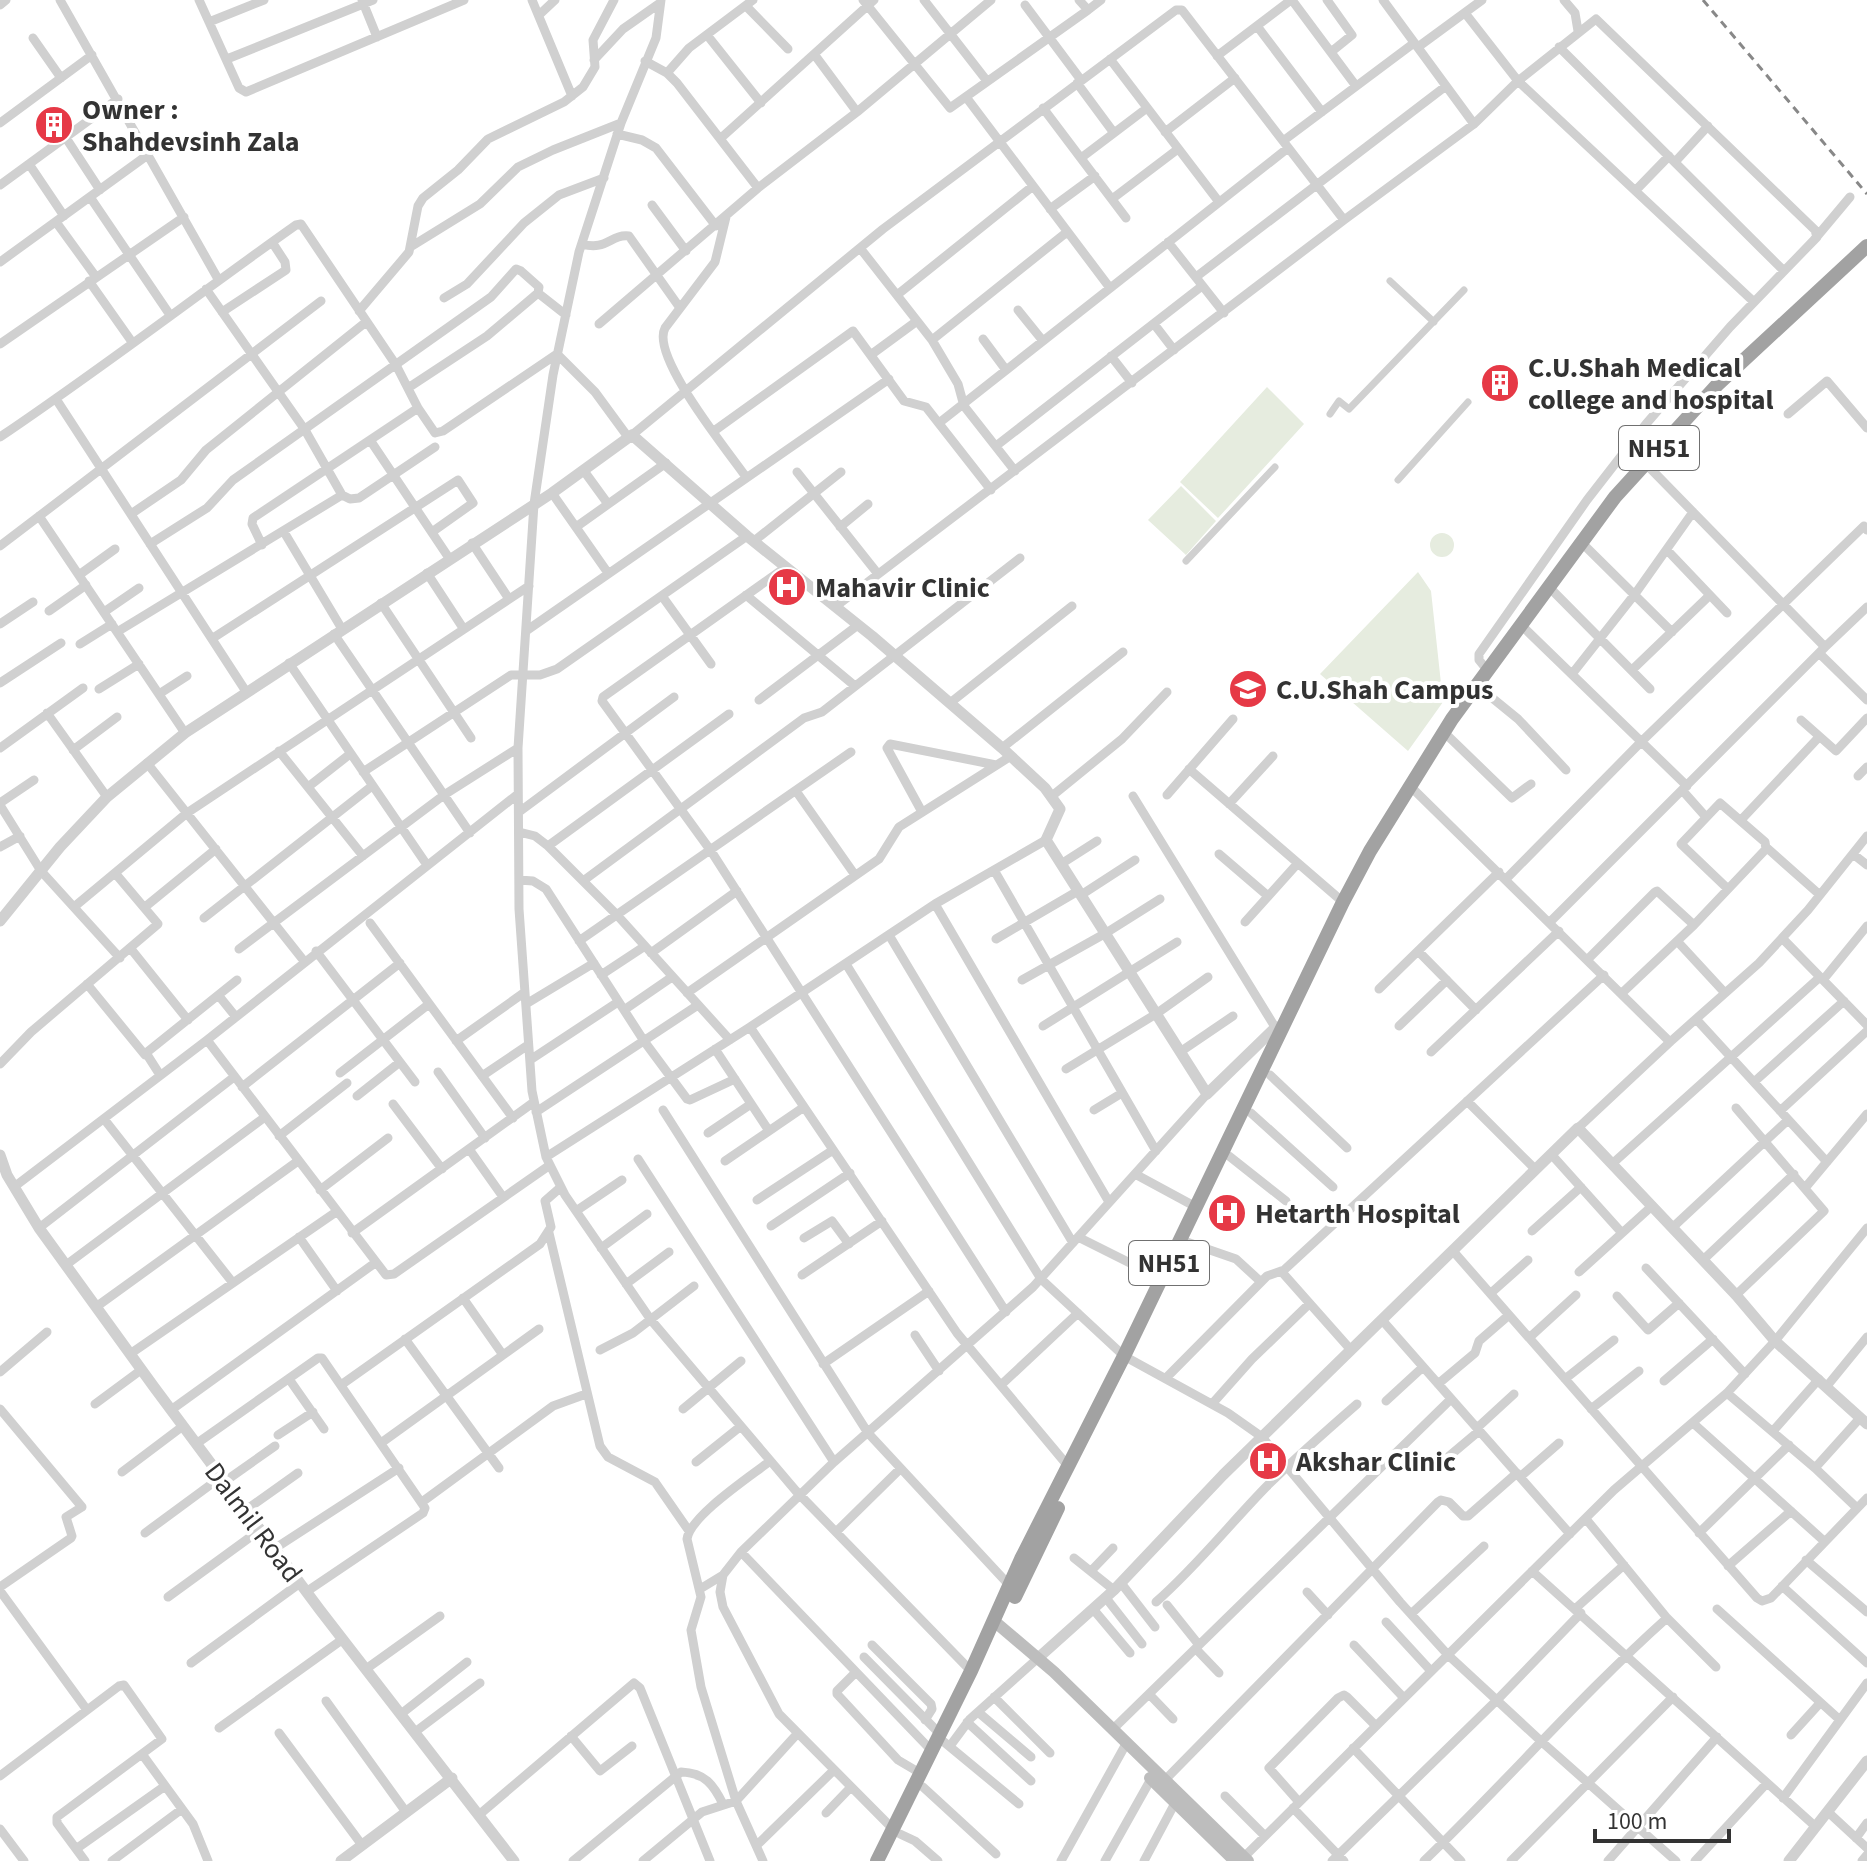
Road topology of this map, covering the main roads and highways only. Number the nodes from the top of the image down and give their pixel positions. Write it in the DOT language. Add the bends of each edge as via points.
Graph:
graph roads {
  1 [pos="1867,246"];
  2 [pos="1484,679"];
  3 [pos="1412,787"];
  4 [pos="1184,1241"];
  5 [pos="1127,1357"];
  6 [pos="997,1624"];
  7 [pos="1040,1662"];
  8 [pos="1124,1747"];
  9 [pos="1158,1782"];
  10 [pos="896,1832"];
  11 [pos="1236,1857"];
  12 [pos="877,1861"];
  13 [pos="887,1861"];
  1 -- 2 [label="highway, NH51" via="1718,384 1645,463 1519,624"];
  2 -- 3 [label="highway, NH51"];
  2 -- 3 [label="highway, NH51" via="1452,719"];
  3 -- 4 [label="highway, NH51"];
  3 -- 4 [label="highway, NH51" via="1370,851 1278,1030"];
  4 -- 5 [label="highway, NH51"];
  4 -- 5 [label="highway, NH51"];
  5 -- 6 [label="highway, NH51"];
  5 -- 6 [label="highway, NH51" via="1068,1466"];
  6 -- 7 [label="main road"];
  6 -- 10 [label="highway, NH51"];
  7 -- 8 [label="main road"];
  7 -- 8 [label="main road"];
  8 -- 9 [label="main road"];
  9 -- 11 [label="main road"];
  9 -- 11 [label="main road"];
  10 -- 12 [label="highway, NH51"];
  10 -- 13 [label="highway, NH51"];
}
